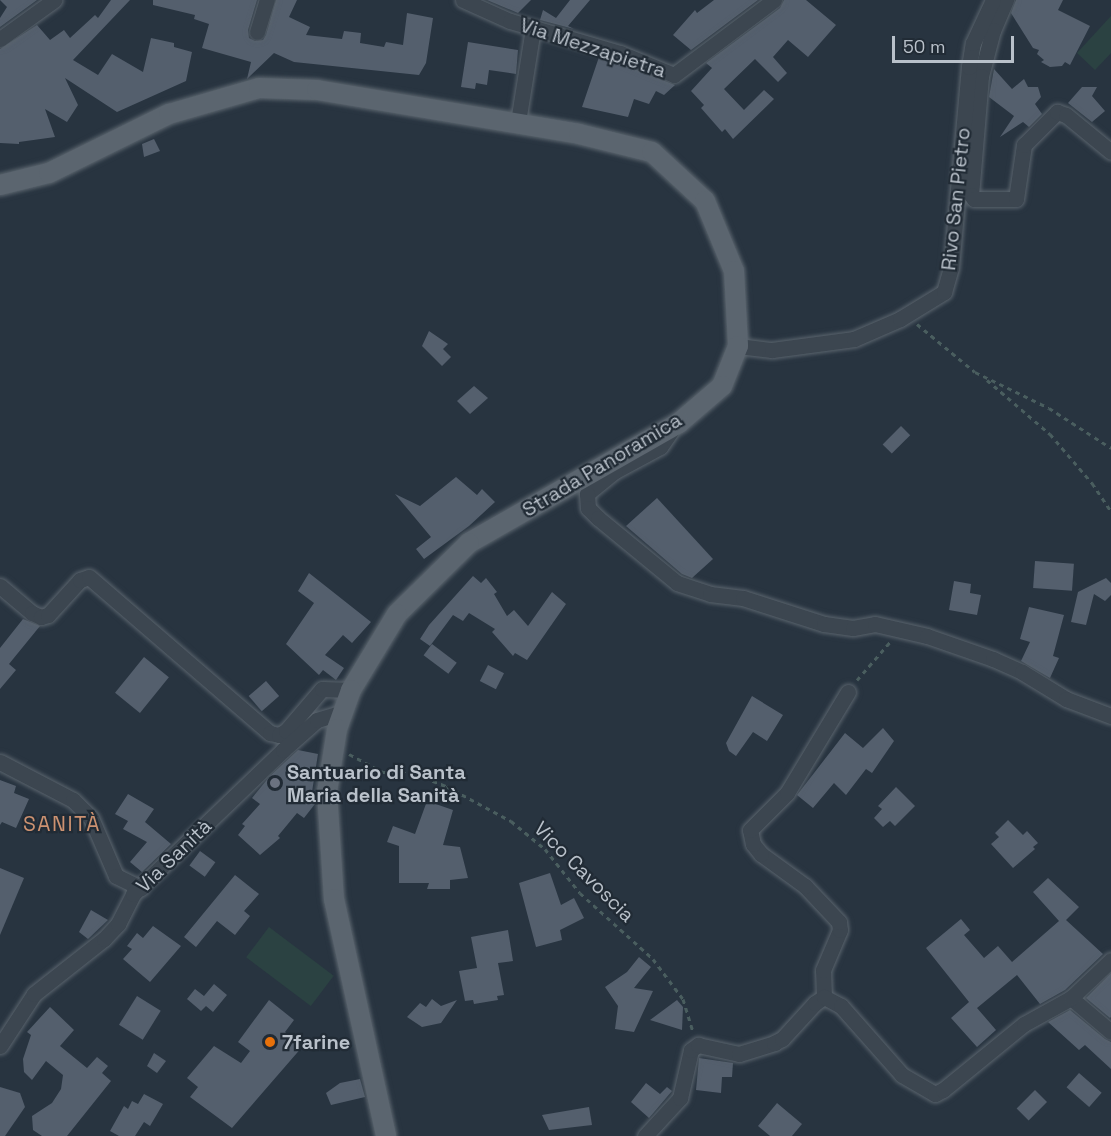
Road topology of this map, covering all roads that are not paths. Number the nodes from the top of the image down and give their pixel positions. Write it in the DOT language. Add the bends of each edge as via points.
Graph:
graph roads {
  1 [pos="54,0"];
  2 [pos="267,0"];
  3 [pos="466,0"];
  4 [pos="774,0"];
  5 [pos="993,0"];
  6 [pos="1006,0"];
  7 [pos="532,28"];
  8 [pos="257,32"];
  9 [pos="0,39"];
  10 [pos="518,122"];
  11 [pos="1111,152"];
  12 [pos="0,185"];
  13 [pos="738,346"];
  14 [pos="676,424"];
  15 [pos="0,586"];
  16 [pos="351,690"];
  17 [pos="848,692"];
  18 [pos="343,712"];
  19 [pos="1111,716"];
  20 [pos="0,762"];
  21 [pos="141,888"];
  22 [pos="1111,960"];
  23 [pos="824,997"];
  24 [pos="1071,998"];
  25 [pos="1111,1032"];
  26 [pos="0,1046"];
  27 [pos="386,1136"];
  28 [pos="645,1136"];
  1 -- 9 [label="street"];
  2 -- 8 [label="street"];
  3 -- 7 [label="street, Via Mezzapietra"];
  4 -- 7 [label="street, Via Mezzapietra" via="674,75 620,52"];
  5 -- 13 [label="street, Rivo San Pietro" via="973,43 951,268 944,291 908,315 854,339 772,350"];
  6 -- 11 [label="street" via="981,76 971,195 974,199 1016,199 1024,145 1057,112"];
  7 -- 10 [label="street"];
  10 -- 12 [label="main road, Strada Panoramica" via="317,90 259,88 169,114 49,173"];
  10 -- 13 [label="main road, Strada Panoramica" via="652,152 705,201 734,271"];
  13 -- 14 [label="main road, Strada Panoramica" via="722,386"];
  14 -- 16 [label="main road, Strada Panoramica" via="469,543 398,614"];
  14 -- 19 [label="street" via="660,447 615,471 587,495 588,508 660,571 692,590 743,598 824,624 854,628 875,624 927,636 993,658 1066,699"];
  15 -- 16 [label="street" via="41,616 48,615 80,580 89,577 270,733 279,735 286,731 322,689"];
  16 -- 18 [label="main road, Strada Panoramica"];
  17 -- 23 [label="street" via="788,793 750,830 753,844 761,854 805,886 839,922 840,930 823,970"];
  18 -- 21 [label="street, Via Sanità" via="317,720"];
  18 -- 27 [label="main road, Strada Panoramica" via="327,792 334,899"];
  20 -- 21 [label="street" via="73,800 91,818 116,876"];
  21 -- 26 [label="street, Via Sanità" via="104,939 34,994"];
  22 -- 24 [label="street"];
  23 -- 24 [label="street" via="841,1006 902,1075 934,1094 1024,1024"];
  23 -- 28 [label="street" via="774,1043 739,1054 694,1047 687,1059 680,1098"];
  24 -- 25 [label="street"];
}
